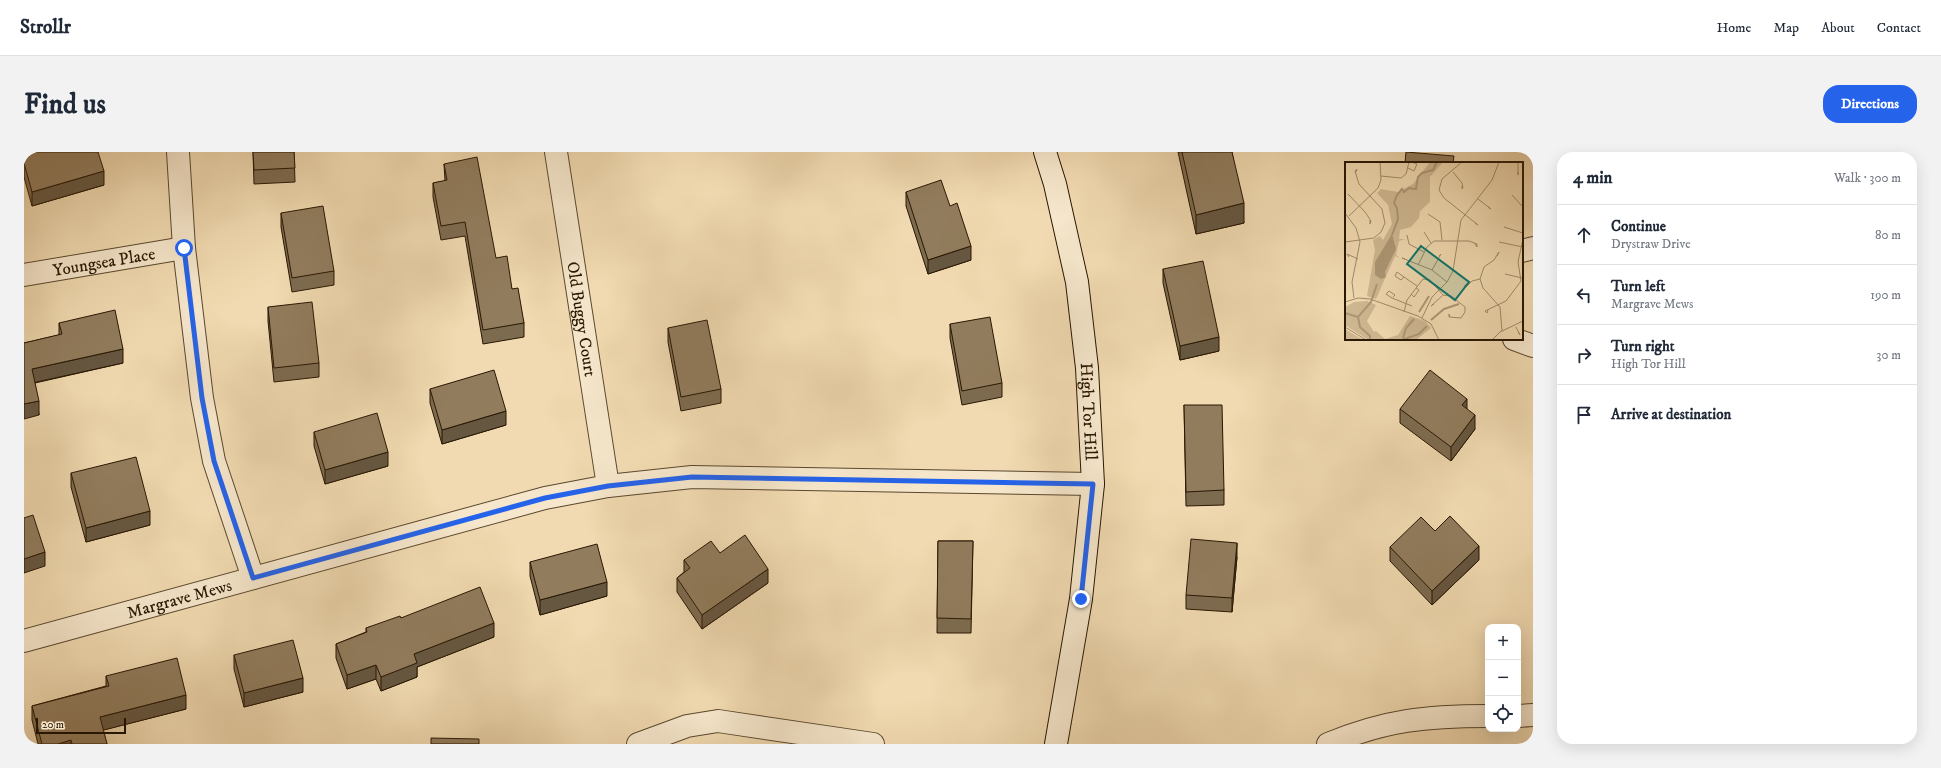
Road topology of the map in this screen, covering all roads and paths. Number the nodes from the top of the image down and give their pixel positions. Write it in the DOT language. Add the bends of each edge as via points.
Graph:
graph roads {
  1 [pos="178,152"];
  2 [pos="556,152"];
  3 [pos="1045,152"];
  4 [pos="184,248"];
  5 [pos="1533,248"];
  6 [pos="1523,251"];
  7 [pos="24,275"];
  8 [pos="1517,340"];
  9 [pos="1533,346"];
  10 [pos="1093,484"];
  11 [pos="608,486"];
  12 [pos="253,578"];
  13 [pos="24,641"];
  14 [pos="1485,716"];
  15 [pos="1521,716"];
  16 [pos="1533,716"];
  17 [pos="638,744"];
  18 [pos="873,744"];
  19 [pos="1056,744"];
  20 [pos="1328,744"];
  1 -- 4 [label="street"];
  2 -- 11 [label="street, Old Buggy Court"];
  3 -- 10 [label="street, High Tor Hill" via="1055,184 1077,282 1087,368"];
  4 -- 7 [label="street, Youngsea Place"];
  4 -- 12 [label="street" via="202,398 214,461"];
  5 -- 6 [label="street"];
  8 -- 9 [label="street"];
  10 -- 11 [label="street, Margrave Mews" via="692,477"];
  10 -- 19 [label="street, High Tor Hill" via="1081,599"];
  11 -- 12 [label="street, Margrave Mews" via="545,498"];
  12 -- 13 [label="street, Margrave Mews"];
  14 -- 20 [label="street" via="1437,716 1388,723"];
  15 -- 16 [label="street"];
  17 -- 18 [label="street" via="687,726 718,721"];
}
